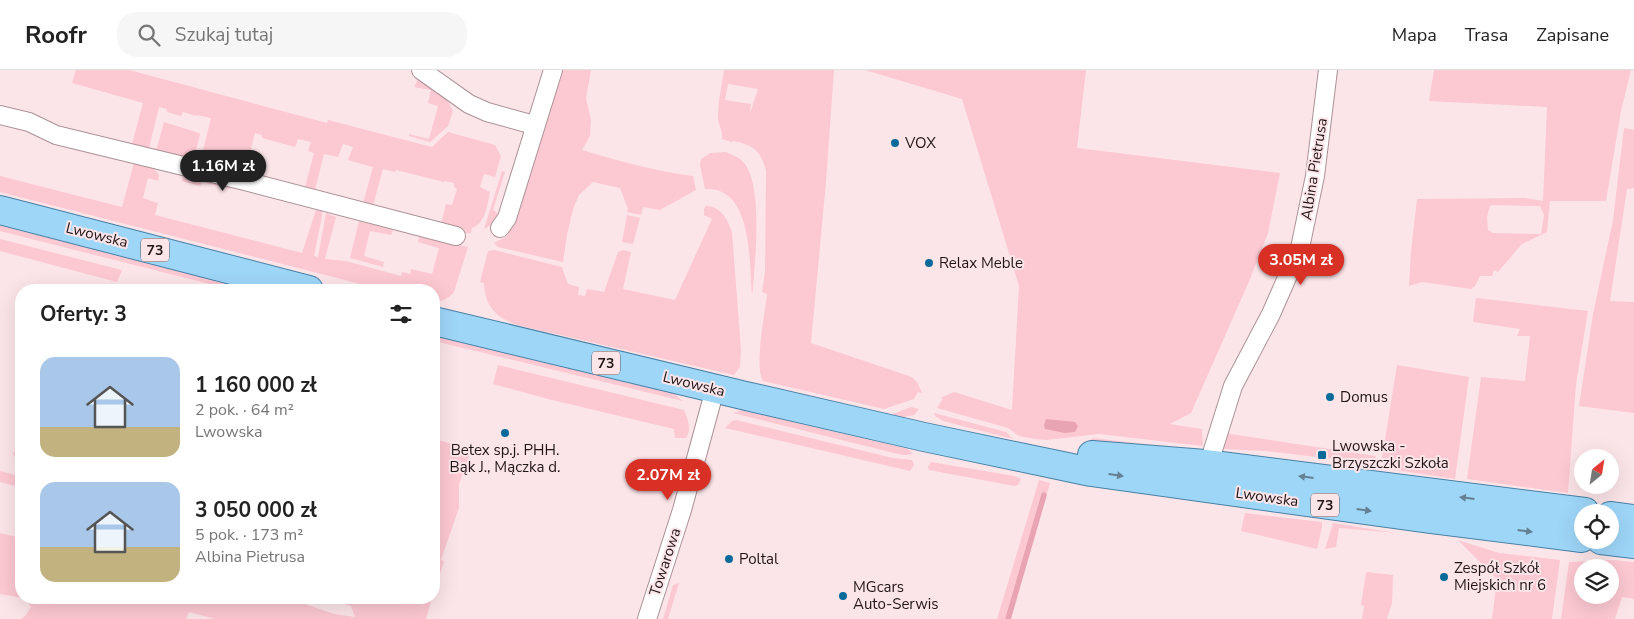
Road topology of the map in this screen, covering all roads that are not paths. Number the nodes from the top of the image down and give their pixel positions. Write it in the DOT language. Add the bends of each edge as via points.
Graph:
graph roads {
  1 [pos="421,70"];
  2 [pos="552,70"];
  3 [pos="1328,70"];
  4 [pos="0,115"];
  5 [pos="534,125"];
  6 [pos="0,210"];
  7 [pos="500,228"];
  8 [pos="456,236"];
  9 [pos="286,284"];
  10 [pos="440,322"];
  11 [pos="715,389"];
  12 [pos="1209,477"];
  13 [pos="1574,511"];
  14 [pos="1619,517"];
  15 [pos="1634,519"];
  16 [pos="1574,537"];
  17 [pos="1619,542"];
  18 [pos="1634,544"];
  19 [pos="647,619"];
  1 -- 5 [label="street" via="469,104"];
  2 -- 5 [label="street"];
  3 -- 12 [label="street, Albina Pietrusa" via="1315,176 1300,248 1272,314 1234,386 1213,450"];
  4 -- 8 [label="street" via="29,122 47,132"];
  5 -- 7 [label="street" via="506,218"];
  6 -- 9 [label="main road, Lwowska / 73"];
  10 -- 11 [label="main road, Lwowska / 73"];
  11 -- 12 [label="main road, Lwowska / 73" via="954,443"];
  11 -- 19 [label="street, Towarowa" via="682,510"];
  13 -- 12 [label="main road, Lwowska / 73, one-way"];
  12 -- 16 [label="main road, Lwowska / 73, one-way" via="1430,519"];
  14 -- 15 [label="main road"];
  17 -- 18 [label="main road"];
}
